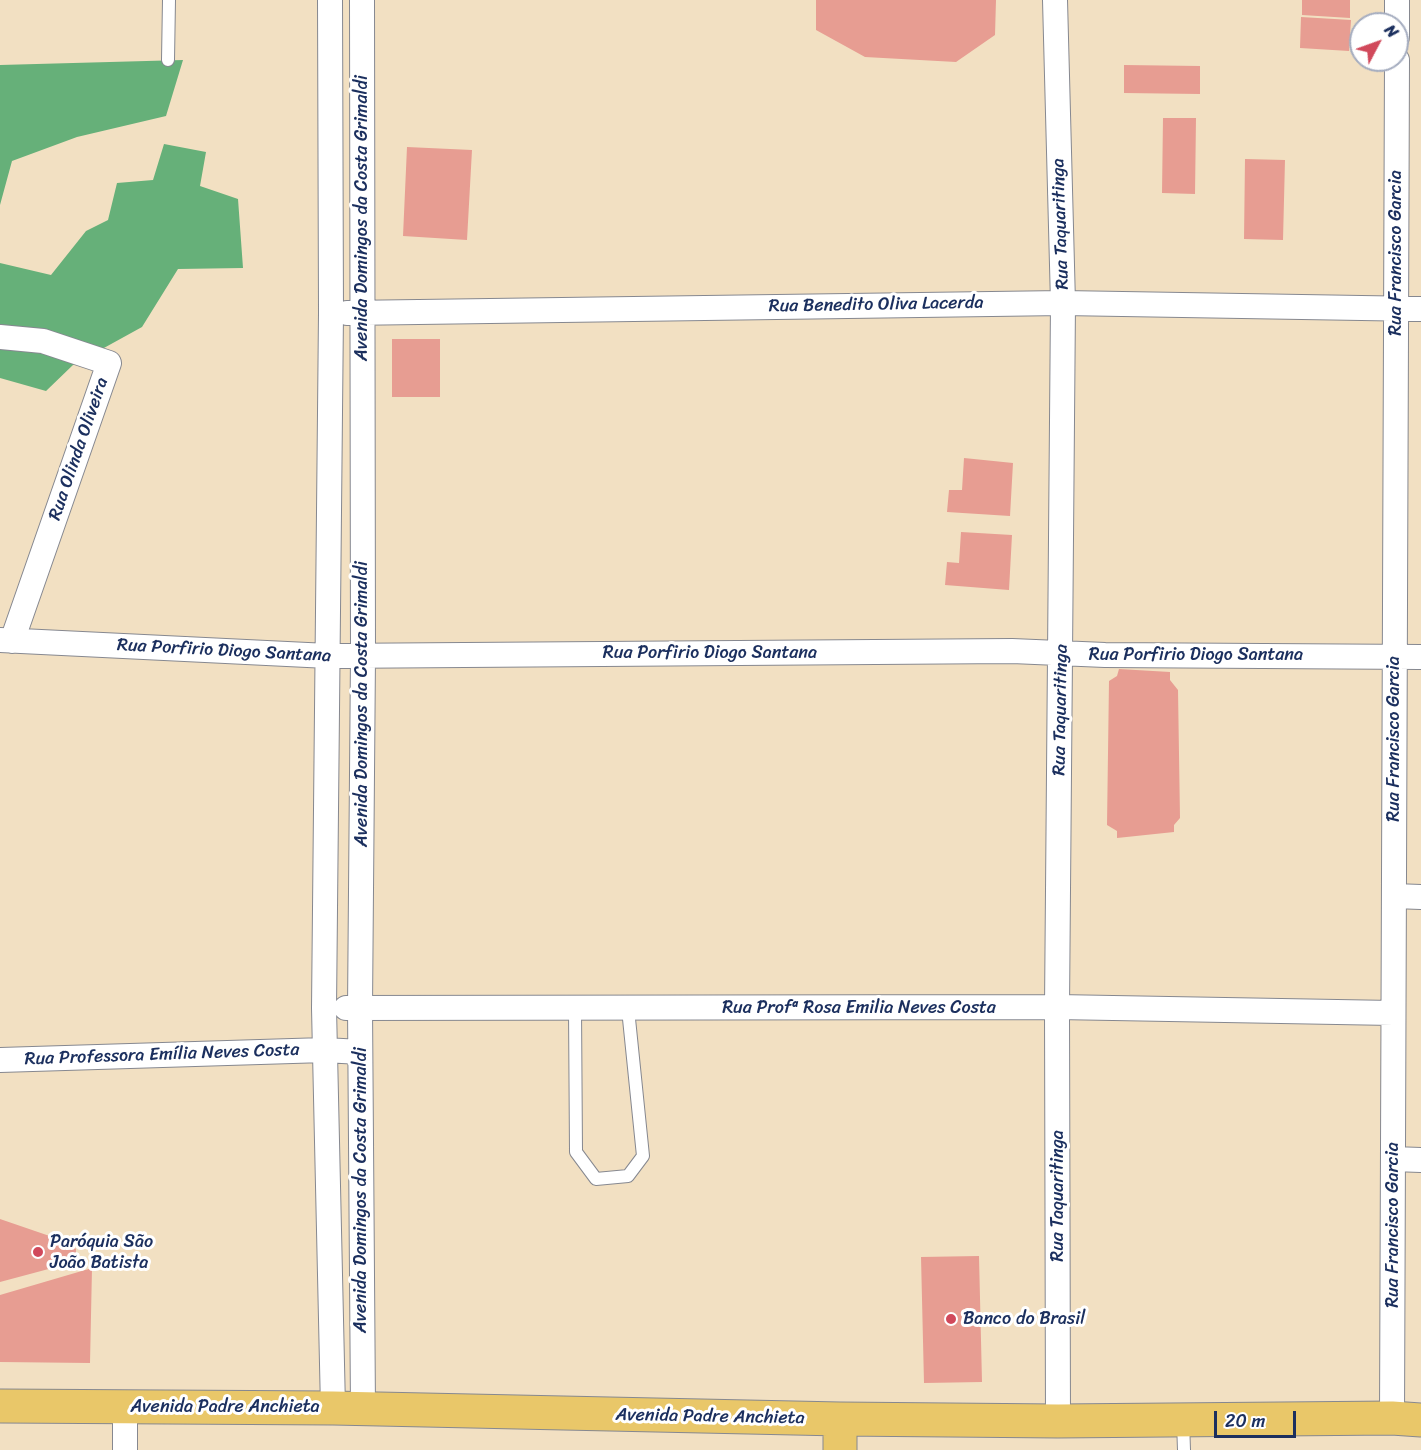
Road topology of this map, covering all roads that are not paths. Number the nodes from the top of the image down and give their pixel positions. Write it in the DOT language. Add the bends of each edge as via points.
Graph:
graph roads {
  1 [pos="169,0"];
  2 [pos="330,0"];
  3 [pos="362,0"];
  4 [pos="1055,0"];
  5 [pos="168,60"];
  6 [pos="1397,72"];
  7 [pos="1063,303"];
  8 [pos="1396,309"];
  9 [pos="1421,309"];
  10 [pos="331,313"];
  11 [pos="362,313"];
  12 [pos="0,337"];
  13 [pos="6,640"];
  14 [pos="1062,654"];
  15 [pos="328,656"];
  16 [pos="363,656"];
  17 [pos="1395,656"];
  18 [pos="1421,657"];
  19 [pos="1394,896"];
  20 [pos="1421,897"];
  21 [pos="1057,1007"];
  22 [pos="324,1008"];
  23 [pos="360,1008"];
  24 [pos="628,1008"];
  25 [pos="575,1009"];
  26 [pos="1394,1013"];
  27 [pos="325,1050"];
  28 [pos="360,1052"];
  29 [pos="0,1060"];
  30 [pos="1393,1160"];
  31 [pos="1421,1160"];
  32 [pos="0,1406"];
  33 [pos="125,1407"];
  34 [pos="348,1408"];
  35 [pos="1406,1419"];
  36 [pos="1058,1420"];
  37 [pos="840,1435"];
  38 [pos="1184,1435"];
  39 [pos="125,1450"];
  1 -- 5 [label="lane"];
  2 -- 10 [label="street, Avenida Domingos da Costa Grimaldi"];
  3 -- 11 [label="street, Avenida Domingos da Costa Grimaldi"];
  4 -- 7 [label="street, Rua Taquaritinga"];
  6 -- 8 [label="street, Rua Francisco Garcia"];
  7 -- 8 [label="street, Rua Benedito Oliva Lacerda"];
  7 -- 11 [label="street, Rua Benedito Oliva Lacerda"];
  7 -- 14 [label="street, Rua Taquaritinga"];
  8 -- 9 [label="street, Rua Benedito Oliva Lacerda"];
  8 -- 17 [label="street, Rua Francisco Garcia"];
  10 -- 11 [label="street, Rua Benedito Oliva Lacerda"];
  10 -- 15 [label="street, Avenida Domingos da Costa Grimaldi"];
  11 -- 16 [label="street, Avenida Domingos da Costa Grimaldi"];
  12 -- 13 [label="street, Rua Olinda Oliveira" via="43,341 109,363"];
  13 -- 15 [label="street, Rua Porfirio Diogo Santana"];
  14 -- 16 [label="street, Rua Porfirio Diogo Santana" via="1011,651"];
  14 -- 17 [label="street, Rua Porfirio Diogo Santana"];
  14 -- 21 [label="street, Rua Taquaritinga"];
  15 -- 16 [label="street, Rua Porfirio Diogo Santana"];
  15 -- 22 [label="street, Avenida Domingos da Costa Grimaldi"];
  16 -- 23 [label="street, Avenida Domingos da Costa Grimaldi"];
  17 -- 18 [label="street, Rua Porfirio Diogo Santana"];
  17 -- 19 [label="street, Rua Francisco Garcia"];
  19 -- 20 [label="street"];
  19 -- 26 [label="street, Rua Francisco Garcia"];
  21 -- 24 [label="street, Rua Profª Rosa Emilia Neves Costa"];
  21 -- 26 [label="street, Rua Profª Rosa Emilia Neves Costa"];
  21 -- 36 [label="street, Rua Taquaritinga"];
  22 -- 23 [label="street, Rua Profª Rosa Emilia Neves Costa"];
  22 -- 27 [label="street, Avenida Domingos da Costa Grimaldi"];
  23 -- 25 [label="street, Rua Profª Rosa Emilia Neves Costa"];
  23 -- 28 [label="street, Avenida Domingos da Costa Grimaldi"];
  24 -- 25 [label="street, Rua Profª Rosa Emilia Neves Costa"];
  24 -- 25 [label="lane" via="643,1156 628,1176 596,1179 576,1152"];
  26 -- 30 [label="street, Rua Francisco Garcia"];
  27 -- 28 [label="street, Rua Professora Emília Neves Costa"];
  27 -- 29 [label="street, Rua Professora Emília Neves Costa"];
  27 -- 34 [label="street, Avenida Domingos da Costa Grimaldi"];
  28 -- 34 [label="street, Avenida Domingos da Costa Grimaldi"];
  30 -- 31 [label="street"];
  30 -- 35 [label="street, Rua Francisco Garcia"];
  32 -- 33 [label="main road, Avenida Padre Anchieta"];
  33 -- 34 [label="main road, Avenida Padre Anchieta"];
  33 -- 39 [label="street"];
  34 -- 37 [label="main road, Avenida Padre Anchieta"];
  35 -- 38 [label="main road, Avenida Padre Anchieta"];
  36 -- 37 [label="main road, Avenida Padre Anchieta"];
  36 -- 38 [label="main road, Avenida Padre Anchieta"];
}
